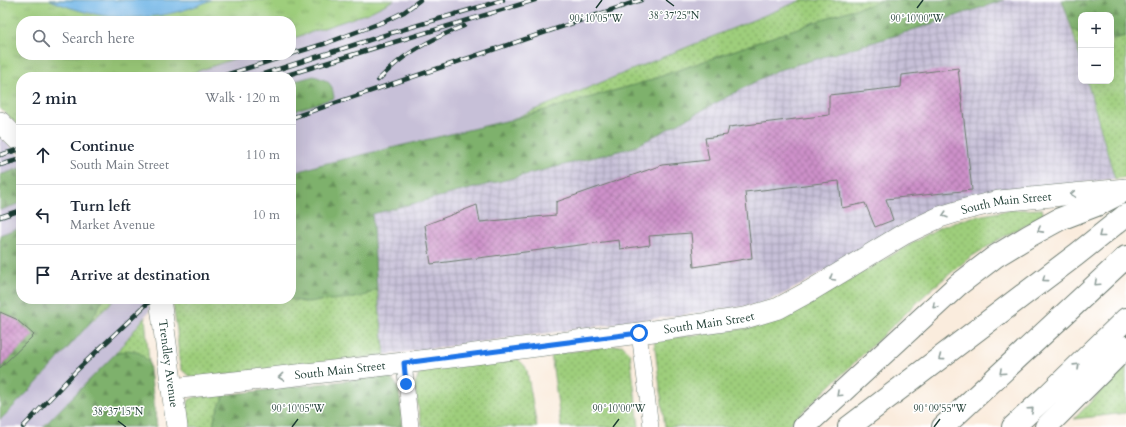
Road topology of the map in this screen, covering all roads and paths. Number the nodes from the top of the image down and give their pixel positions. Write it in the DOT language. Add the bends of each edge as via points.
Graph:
graph roads {
  1 [pos="0,122"];
  2 [pos="16,137"];
  3 [pos="1126,190"];
  4 [pos="1126,215"];
  5 [pos="1126,257"];
  6 [pos="161,304"];
  7 [pos="1126,319"];
  8 [pos="639,333"];
  9 [pos="1126,347"];
  10 [pos="404,363"];
  11 [pos="172,389"];
  12 [pos="850,426"];
  13 [pos="177,427"];
  14 [pos="412,427"];
  15 [pos="651,427"];
  16 [pos="804,427"];
  17 [pos="943,427"];
  18 [pos="1012,427"];
  19 [pos="1046,427"];
  1 -- 2 [label="street"];
  3 -- 8 [label="street, South Main Street, one-way" via="999,201 960,211 940,217 904,234 778,308 745,318"];
  3 -- 16 [label="highway, one-way" via="1060,220 996,256 958,285"];
  4 -- 12 [label="highway, one-way"];
  5 -- 17 [label="highway, one-way"];
  6 -- 11 [label="street, Trendley Avenue"];
  18 -- 7 [label="highway, one-way"];
  8 -- 10 [label="street, South Main Street"];
  8 -- 15 [label="street"];
  9 -- 19 [label="highway"];
  10 -- 11 [label="street, South Main Street, one-way"];
  10 -- 14 [label="street"];
  11 -- 13 [label="street, Trendley Avenue"];
}
